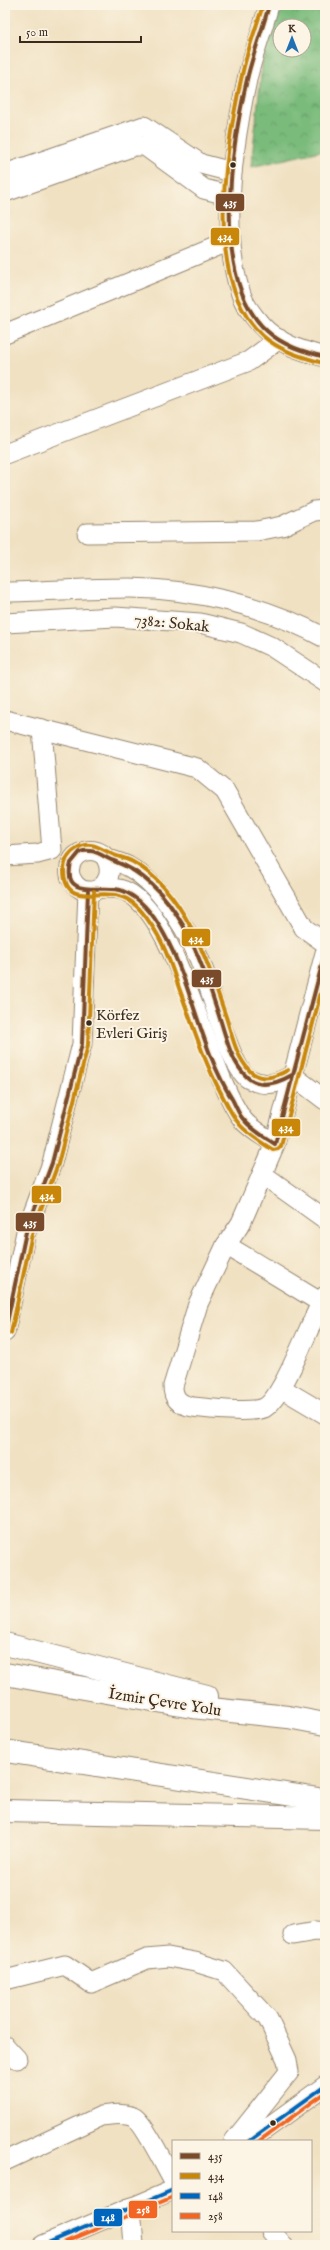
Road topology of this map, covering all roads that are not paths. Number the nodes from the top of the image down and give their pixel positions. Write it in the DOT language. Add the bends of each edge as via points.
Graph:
graph roads {
  1 [pos="269,5"];
  2 [pos="232,172"];
  3 [pos="5,174"];
  4 [pos="5,192"];
  5 [pos="231,196"];
  6 [pos="230,241"];
  7 [pos="5,334"];
  8 [pos="279,339"];
  9 [pos="325,357"];
  10 [pos="5,454"];
  11 [pos="325,510"];
  12 [pos="87,533"];
  13 [pos="5,592"];
  14 [pos="5,623"];
  15 [pos="325,638"];
  16 [pos="325,682"];
  17 [pos="5,720"];
  18 [pos="42,728"];
  19 [pos="5,845"];
  20 [pos="52,850"];
  21 [pos="76,855"];
  22 [pos="5,856"];
  23 [pos="106,858"];
  24 [pos="94,889"];
  25 [pos="325,943"];
  26 [pos="325,953"];
  27 [pos="292,1075"];
  28 [pos="325,1100"];
  29 [pos="275,1144"];
  30 [pos="262,1174"];
  31 [pos="325,1219"];
  32 [pos="226,1245"];
  33 [pos="324,1301"];
  34 [pos="5,1332"];
  35 [pos="281,1388"];
  36 [pos="325,1414"];
  37 [pos="5,1644"];
  38 [pos="5,1674"];
  39 [pos="288,1717"];
  40 [pos="325,1724"];
  41 [pos="5,1751"];
  42 [pos="325,1800"];
  43 [pos="5,1810"];
  44 [pos="325,1818"];
  45 [pos="325,1932"];
  46 [pos="293,1936"];
  47 [pos="5,1980"];
  48 [pos="325,2086"];
  49 [pos="235,2140"];
  50 [pos="250,2140"];
  51 [pos="5,2161"];
  52 [pos="172,2178"];
  53 [pos="172,2190"];
  54 [pos="131,2207"];
  55 [pos="272,2232"];
  56 [pos="43,2245"];
  57 [pos="134,2245"];
  58 [pos="283,2245"];
  1 -- 2 [label="street" via="248,74"];
  2 -- 3 [label="street" via="201,164 144,126"];
  2 -- 5 [label="street"];
  4 -- 5 [label="street" via="134,146 145,146 204,189"];
  5 -- 6 [label="street"];
  6 -- 7 [label="street"];
  6 -- 8 [label="street" via="231,259 241,296 262,326"];
  8 -- 9 [label="street" via="292,348"];
  8 -- 10 [label="street" via="249,361"];
  11 -- 12 [label="street" via="314,511 282,526 257,531"];
  13 -- 15 [label="street, 7382: Sokak" via="131,588 187,593 251,607 303,626"];
  14 -- 16 [label="street, 7382: Sokak" via="115,617 200,622 241,633 266,644"];
  17 -- 18 [label="street"];
  18 -- 20 [label="street"];
  18 -- 25 [label="street" via="198,768 225,791 304,928"];
  19 -- 20 [label="street" via="32,842"];
  20 -- 21 [label="street"];
  20 -- 22 [label="street" via="37,854"];
  21 -- 23 [label="street" via="88,850"];
  21 -- 24 [label="street" via="70,867 72,880 76,885"];
  23 -- 24 [label="street" via="109,877"];
  23 -- 27 [label="street" via="129,867 146,880 187,932 202,965 230,1050 248,1078 271,1084 281,1082"];
  24 -- 29 [label="street" via="120,889 135,898 155,919 172,948 218,1074 244,1121"];
  24 -- 34 [label="street" via="82,1044 52,1163 26,1232"];
  26 -- 27 [label="street"];
  27 -- 28 [label="street"];
  27 -- 29 [label="street"];
  29 -- 30 [label="street"];
  30 -- 31 [label="street"];
  30 -- 32 [label="street" via="241,1223"];
  32 -- 33 [label="street"];
  32 -- 35 [label="street" via="198,1304 173,1386 173,1394 178,1402 186,1406 256,1410 265,1407"];
  33 -- 35 [label="street"];
  35 -- 36 [label="street"];
  37 -- 39 [label="highway"];
  38 -- 39 [label="highway, İzmir Çevre Yolu" via="192,1707"];
  39 -- 40 [label="highway, İzmir Çevre Yolu"];
  41 -- 42 [label="highway"];
  43 -- 44 [label="highway"];
  45 -- 46 [label="street" via="316,1931"];
  47 -- 49 [label="street" via="65,1965 91,1983 147,1959 168,1957 224,1972 268,2019 287,2060 289,2072"];
  48 -- 50 [label="street"];
  51 -- 52 [label="street" via="101,2116 118,2114 135,2118"];
  53 -- 54 [label="street"];
  54 -- 56 [label="street"];
  54 -- 57 [label="street"];
  55 -- 58 [label="street"];
}
